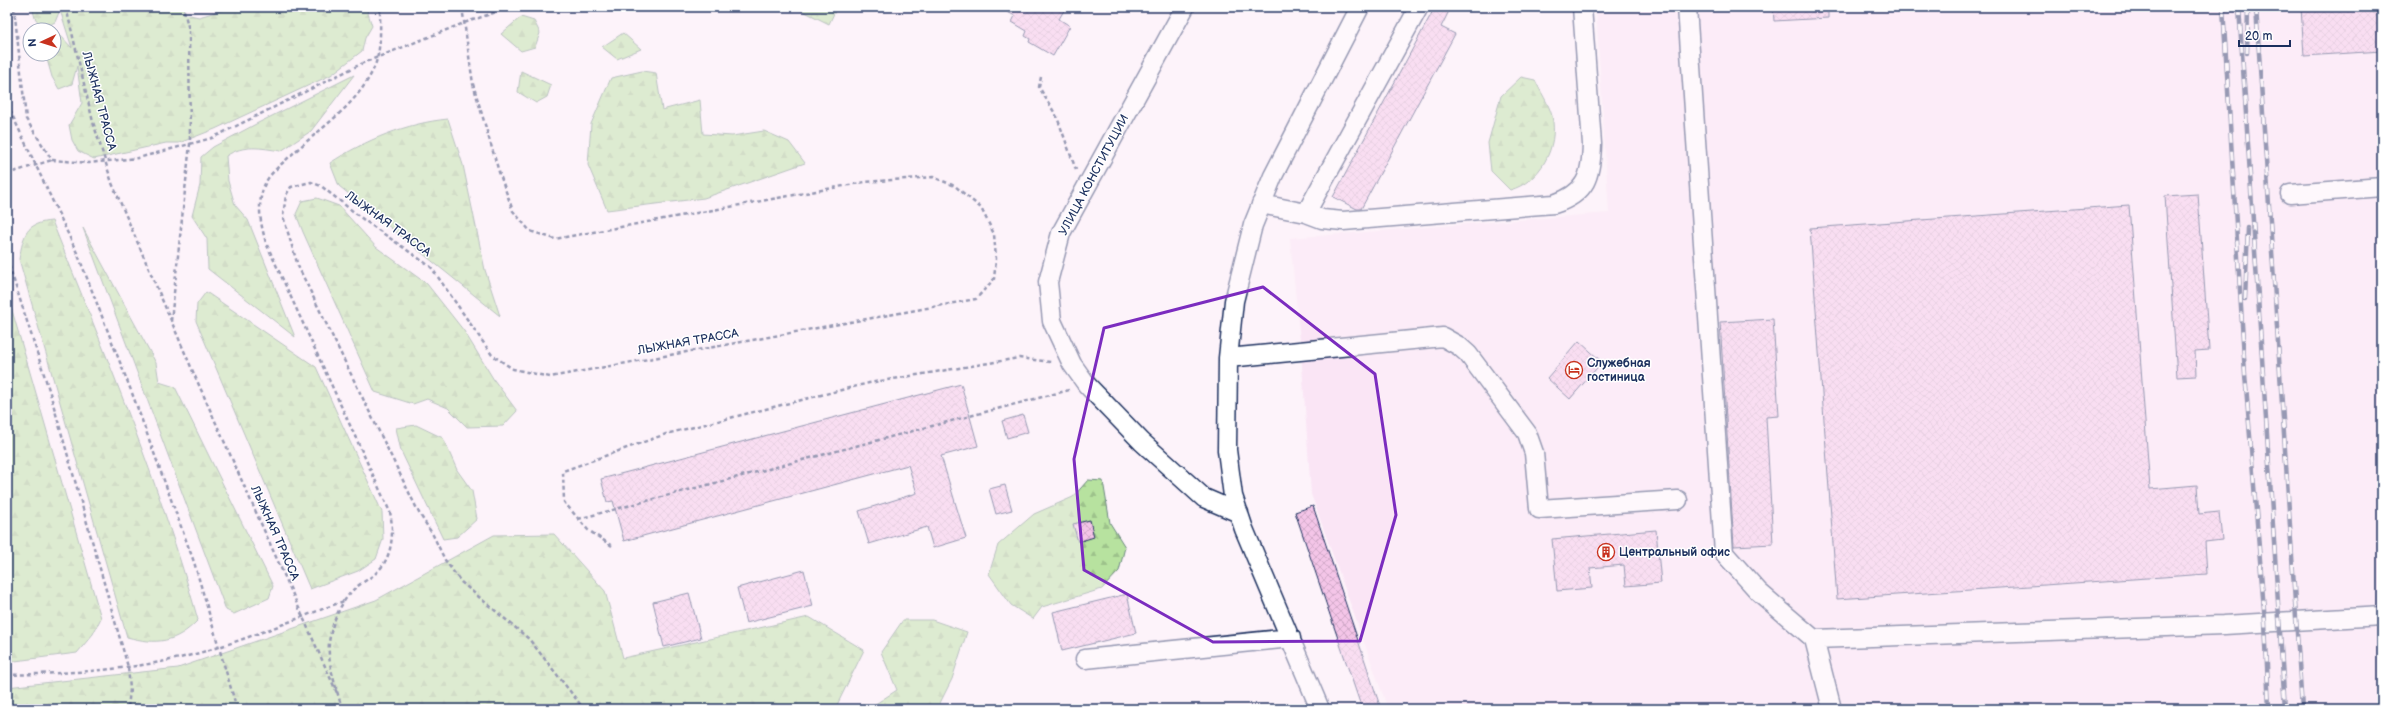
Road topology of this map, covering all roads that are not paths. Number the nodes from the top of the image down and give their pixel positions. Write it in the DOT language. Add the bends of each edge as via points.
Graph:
graph roads {
  1 [pos="1185,7"];
  2 [pos="1360,7"];
  3 [pos="1582,7"];
  4 [pos="1687,7"];
  5 [pos="1415,8"];
  6 [pos="2382,187"];
  7 [pos="2290,194"];
  8 [pos="1261,204"];
  9 [pos="1306,213"];
  10 [pos="1228,358"];
  11 [pos="1678,500"];
  12 [pos="1239,513"];
  13 [pos="2382,616"];
  14 [pos="1291,638"];
  15 [pos="1814,639"];
  16 [pos="1085,659"];
  17 [pos="1319,709"];
  18 [pos="1832,709"];
  1 -- 12 [label="street, УЛИЦА КОНСТИТУЦИИ" via="1061,233 1048,282 1052,321 1072,364 1087,385 1188,486 1204,498"];
  2 -- 8 [label="street"];
  3 -- 9 [label="street" via="1592,144 1588,176 1578,192 1554,204 1343,221 1322,219"];
  4 -- 15 [label="street" via="1724,553 1758,592"];
  5 -- 9 [label="street"];
  6 -- 7 [label="street"];
  8 -- 9 [label="street"];
  8 -- 10 [label="street" via="1246,249 1234,301"];
  10 -- 11 [label="street" via="1443,337 1468,354 1527,433 1534,453 1539,509"];
  10 -- 12 [label="street" via="1227,450"];
  12 -- 14 [label="street"];
  13 -- 15 [label="street" via="2224,625"];
  14 -- 16 [label="street"];
  14 -- 17 [label="street"];
  15 -- 18 [label="street"];
}
